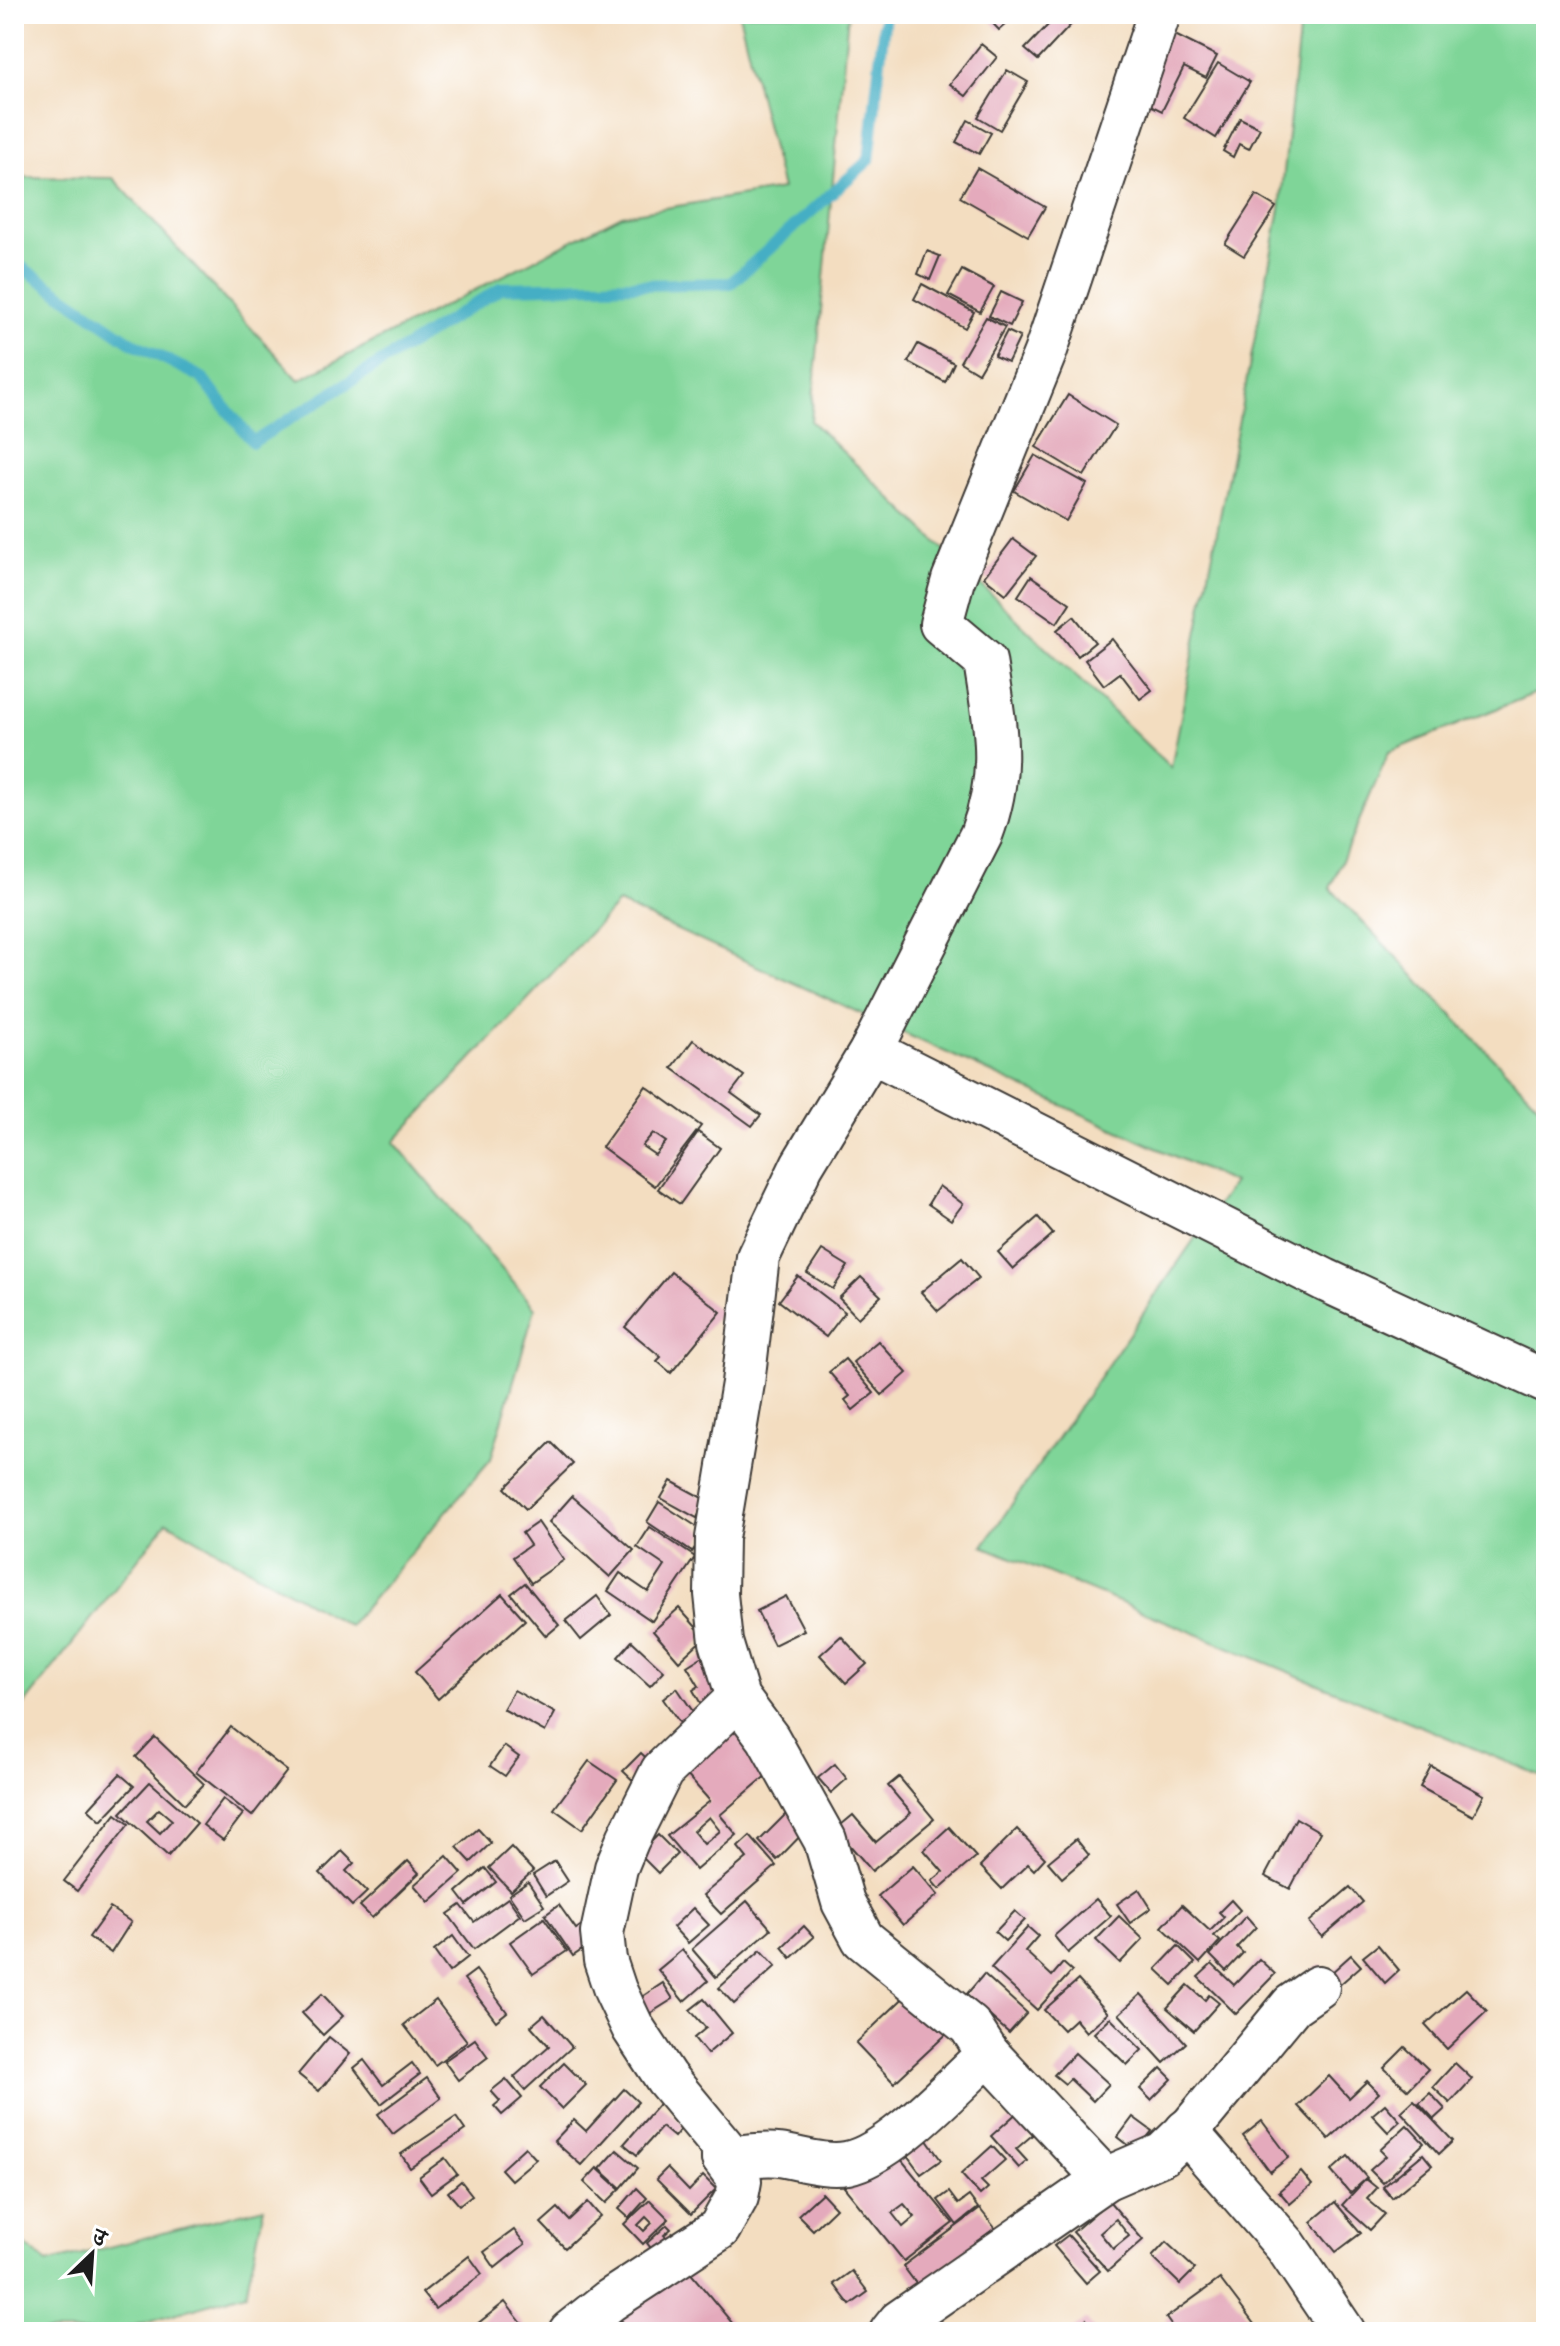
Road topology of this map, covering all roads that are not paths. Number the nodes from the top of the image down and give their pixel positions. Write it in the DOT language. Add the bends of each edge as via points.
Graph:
graph roads {
  1 [pos="1159,14"];
  2 [pos="871,1051"];
  3 [pos="1546,1382"];
  4 [pos="738,1698"];
  5 [pos="1318,1987"];
  6 [pos="988,2054"];
  7 [pos="1186,2131"];
  8 [pos="723,2158"];
  9 [pos="1105,2179"];
  10 [pos="570,2332"];
  11 [pos="891,2332"];
  12 [pos="1344,2332"];
  1 -- 2 [label="street" via="1045,353 953,580 941,624 985,661 997,745 991,809"];
  2 -- 3 [label="street" via="1325,1280"];
  2 -- 4 [label="street" via="802,1165 758,1257 717,1538 721,1642"];
  4 -- 6 [label="street" via="768,1738 825,1840 843,1902 863,1939 970,2026"];
  4 -- 8 [label="street" via="662,1771 616,1868 602,1933 605,1960 633,2028 724,2148"];
  5 -- 7 [label="street" via="1292,2005"];
  6 -- 8 [label="street" via="892,2141 866,2157 832,2164 774,2154"];
  6 -- 9 [label="street"];
  7 -- 9 [label="street" via="1163,2154"];
  7 -- 12 [label="street" via="1286,2246"];
  8 -- 10 [label="street" via="740,2181 719,2229"];
  9 -- 11 [label="street"];
}
